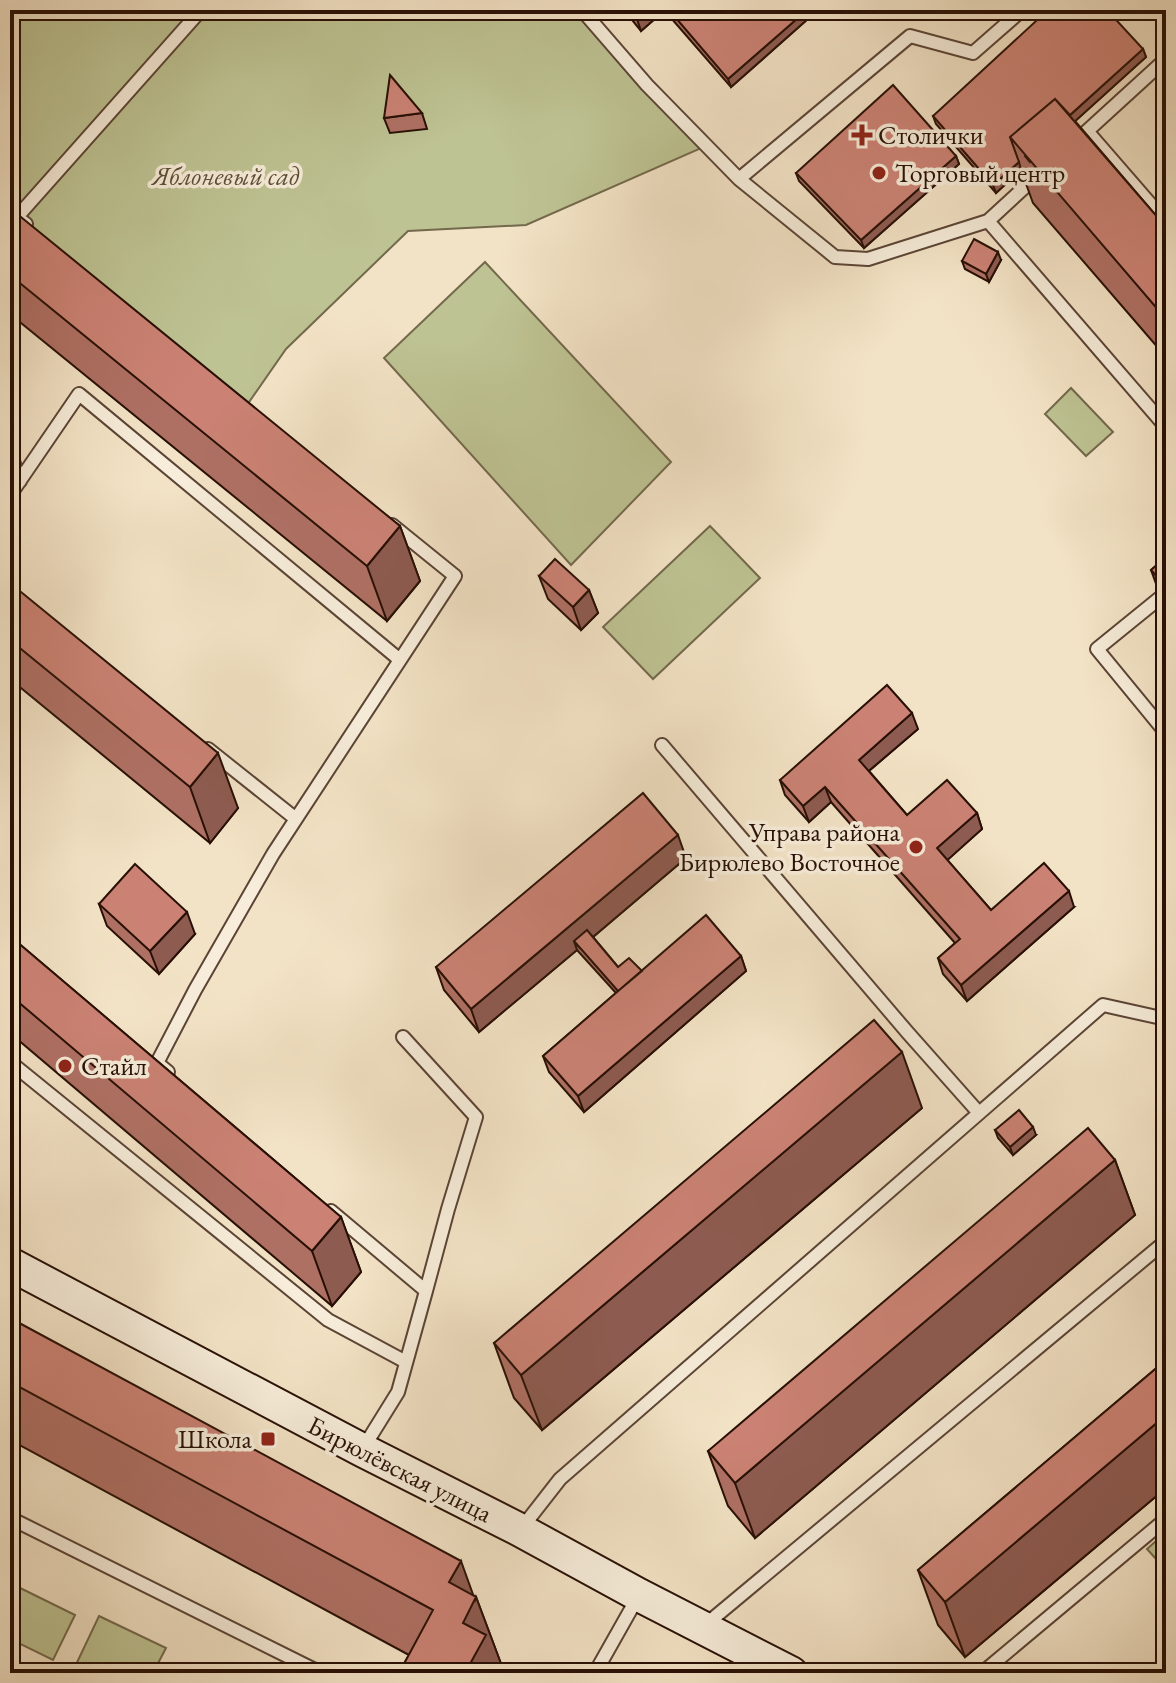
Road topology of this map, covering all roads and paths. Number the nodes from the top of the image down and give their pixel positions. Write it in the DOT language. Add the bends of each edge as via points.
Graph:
graph roads {
  1 [pos="201,10"];
  2 [pos="582,10"];
  3 [pos="1022,10"];
  4 [pos="1166,59"];
  5 [pos="1087,131"];
  6 [pos="1065,151"];
  7 [pos="1054,161"];
  8 [pos="739,179"];
  9 [pos="13,221"];
  10 [pos="988,221"];
  11 [pos="1166,222"];
  12 [pos="41,237"];
  13 [pos="1166,427"];
  14 [pos="10,453"];
  15 [pos="20,481"];
  16 [pos="10,495"];
  17 [pos="381,516"];
  18 [pos="1166,593"];
  19 [pos="400,660"];
  20 [pos="1166,733"];
  21 [pos="196,740"];
  22 [pos="662,745"];
  23 [pos="296,819"];
  24 [pos="1166,1019"];
  25 [pos="403,1037"];
  26 [pos="145,1053"];
  27 [pos="10,1062"];
  28 [pos="157,1063"];
  29 [pos="180,1082"];
  30 [pos="979,1113"];
  31 [pos="321,1201"];
  32 [pos="1166,1241"];
  33 [pos="10,1264"];
  34 [pos="426,1291"];
  35 [pos="406,1362"];
  36 [pos="362,1450"];
  37 [pos="10,1518"];
  38 [pos="1166,1519"];
  39 [pos="520,1530"];
  40 [pos="639,1595"];
  41 [pos="701,1628"];
  42 [pos="601,1671"];
  43 [pos="321,1673"];
  44 [pos="791,1673"];
  45 [pos="982,1673"];
  1 -- 9 [label="lane"];
  2 -- 8 [label="lane"];
  3 -- 8 [label="lane" via="973,53 910,36"];
  4 -- 5 [label="lane"];
  5 -- 6 [label="lane"];
  5 -- 11 [label="lane"];
  7 -- 10 [label="lane"];
  8 -- 10 [label="lane" via="835,257 868,259"];
  9 -- 12 [label="lane"];
  10 -- 13 [label="lane"];
  14 -- 15 [label="lane"];
  15 -- 16 [label="lane"];
  15 -- 19 [label="lane" via="79,394"];
  17 -- 19 [label="lane" via="455,576"];
  18 -- 20 [label="lane" via="1097,649"];
  19 -- 23 [label="lane"];
  21 -- 23 [label="lane"];
  22 -- 30 [label="lane"];
  23 -- 28 [label="lane"];
  24 -- 30 [label="lane" via="1103,1005"];
  25 -- 34 [label="lane" via="476,1117"];
  26 -- 28 [label="lane"];
  27 -- 35 [label="lane" via="328,1320"];
  28 -- 29 [label="lane"];
  30 -- 39 [label="lane" via="560,1479"];
  31 -- 34 [label="lane"];
  32 -- 41 [label="lane"];
  33 -- 36 [label="street, Бирюлёвская улица"];
  34 -- 35 [label="lane"];
  35 -- 36 [label="lane" via="398,1392"];
  36 -- 39 [label="street, Бирюлёвская улица"];
  37 -- 43 [label="lane"];
  38 -- 45 [label="lane"];
  39 -- 40 [label="street, Бирюлёвская улица"];
  40 -- 41 [label="street, Бирюлёвская улица"];
  40 -- 42 [label="lane"];
  41 -- 44 [label="street, Бирюлёвская улица"];
}
